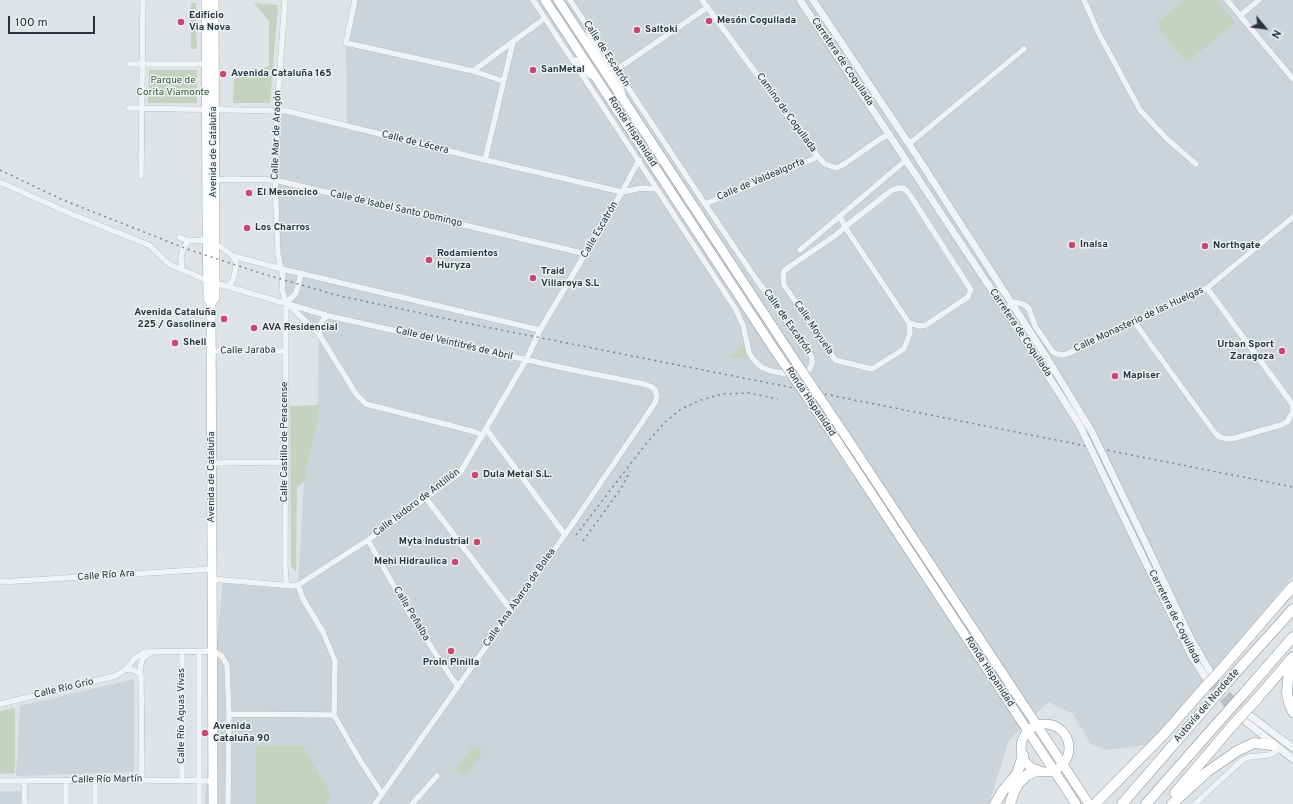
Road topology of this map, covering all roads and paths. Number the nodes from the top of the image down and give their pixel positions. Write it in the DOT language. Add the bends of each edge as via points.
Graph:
graph roads {
  1 [pos="143,0"];
  2 [pos="206,0"];
  3 [pos="214,0"];
  4 [pos="285,0"];
  5 [pos="355,0"];
  6 [pos="545,0"];
  7 [pos="558,0"];
  8 [pos="570,0"];
  9 [pos="702,0"];
  10 [pos="800,0"];
  11 [pos="813,0"];
  12 [pos="1084,0"];
  13 [pos="1227,0"];
  14 [pos="1259,0"];
  15 [pos="535,2"];
  16 [pos="708,7"];
  17 [pos="1240,15"];
  18 [pos="545,18"];
  19 [pos="585,22"];
  20 [pos="513,42"];
  21 [pos="565,48"];
  22 [pos="1024,49"];
  23 [pos="130,64"];
  24 [pos="142,64"];
  25 [pos="206,64"];
  26 [pos="616,70"];
  27 [pos="473,71"];
  28 [pos="1293,79"];
  29 [pos="503,81"];
  30 [pos="627,105"];
  31 [pos="129,108"];
  32 [pos="142,108"];
  33 [pos="210,109"];
  34 [pos="277,110"];
  35 [pos="625,122"];
  36 [pos="890,134"];
  37 [pos="909,144"];
  38 [pos="818,157"];
  39 [pos="484,160"];
  40 [pos="639,160"];
  41 [pos="906,160"];
  42 [pos="1196,164"];
  43 [pos="140,176"];
  44 [pos="275,180"];
  45 [pos="0,182"];
  46 [pos="210,183"];
  47 [pos="657,189"];
  48 [pos="622,192"];
  49 [pos="705,204"];
  50 [pos="840,216"];
  51 [pos="1292,220"];
  52 [pos="846,227"];
  53 [pos="179,237"];
  54 [pos="188,240"];
  55 [pos="211,243"];
  56 [pos="800,250"];
  57 [pos="586,254"];
  58 [pos="233,256"];
  59 [pos="182,269"];
  60 [pos="282,269"];
  61 [pos="301,274"];
  62 [pos="211,281"];
  63 [pos="228,286"];
  64 [pos="1207,288"];
  65 [pos="286,303"];
  66 [pos="1013,304"];
  67 [pos="1006,312"];
  68 [pos="329,316"];
  69 [pos="1135,322"];
  70 [pos="909,323"];
  71 [pos="540,330"];
  72 [pos="319,334"];
  73 [pos="211,351"];
  74 [pos="286,351"];
  75 [pos="526,360"];
  76 [pos="655,390"];
  77 [pos="486,429"];
  78 [pos="483,436"];
  79 [pos="285,462"];
  80 [pos="212,463"];
  81 [pos="426,498"];
  82 [pos="565,535"];
  83 [pos="368,540"];
  84 [pos="1144,550"];
  85 [pos="212,569"];
  86 [pos="212,579"];
  87 [pos="0,582"];
  88 [pos="286,584"];
  89 [pos="298,585"];
  90 [pos="1293,586"];
  91 [pos="1293,609"];
  92 [pos="511,610"];
  93 [pos="1293,637"];
  94 [pos="182,651"];
  95 [pos="200,651"];
  96 [pos="213,651"];
  97 [pos="152,652"];
  98 [pos="1293,657"];
  99 [pos="127,667"];
  100 [pos="140,667"];
  101 [pos="1293,667"];
  102 [pos="141,674"];
  103 [pos="1212,680"];
  104 [pos="458,686"];
  105 [pos="0,704"];
  106 [pos="1293,712"];
  107 [pos="229,714"];
  108 [pos="334,715"];
  109 [pos="1037,726"];
  110 [pos="1028,731"];
  111 [pos="1276,747"];
  112 [pos="1293,748"];
  113 [pos="1023,755"];
  114 [pos="1293,759"];
  115 [pos="1062,764"];
  116 [pos="1037,770"];
  117 [pos="1054,770"];
  118 [pos="437,776"];
  119 [pos="142,780"];
  120 [pos="182,780"];
  121 [pos="199,780"];
  122 [pos="0,781"];
  123 [pos="24,781"];
  124 [pos="66,781"];
  125 [pos="95,781"];
  126 [pos="213,781"];
  127 [pos="382,794"];
  128 [pos="1087,801"];
  129 [pos="25,804"];
  130 [pos="66,804"];
  131 [pos="95,804"];
  132 [pos="199,804"];
  133 [pos="213,804"];
  134 [pos="228,804"];
  135 [pos="375,804"];
  136 [pos="412,804"];
  137 [pos="995,804"];
  138 [pos="1010,804"];
  139 [pos="1076,804"];
  140 [pos="1095,804"];
  141 [pos="1122,804"];
  142 [pos="1146,804"];
  143 [pos="1166,804"];
  144 [pos="1172,804"];
  145 [pos="1195,804"];
  1 -- 24 [label="street"];
  2 -- 25 [label="main road, Avenida de Cataluña"];
  3 -- 33 [label="main road, Avenida de Cataluña"];
  4 -- 34 [label="street, Calle Mar de Aragón"];
  5 -- 27 [label="street" via="346,43"];
  6 -- 35 [label="main road, Ronda Hispanidad"];
  7 -- 30 [label="main road, Ronda Hispanidad"];
  8 -- 19 [label="street, Calle de Escatrón"];
  9 -- 16 [label="street, Camino de Cogullada"];
  10 -- 36 [label="street, Carretera de Cogullada"];
  11 -- 37 [label="street, Carretera de Cogullada"];
  12 -- 42 [label="street" via="1098,32 1140,110 1166,138"];
  13 -- 17 [label="street"];
  14 -- 17 [label="street"];
  15 -- 18 [label="street, Calle de Escatrón"];
  16 -- 26 [label="street"];
  16 -- 38 [label="street, Camino de Cogullada"];
  17 -- 28 [label="street"];
  18 -- 20 [label="street"];
  18 -- 21 [label="street, Calle de Escatrón"];
  19 -- 26 [label="street, Calle de Escatrón"];
  19 -- 30 [label="street, Ronda Hispanidad" via="591,38 619,83"];
  20 -- 27 [label="street"];
  20 -- 29 [label="street"];
  21 -- 35 [label="street, Calle de Escatrón" via="588,73"];
  21 -- 40 [label="street, Calle de Escatrón"];
  22 -- 37 [label="street"];
  23 -- 24 [label="street"];
  24 -- 25 [label="street"];
  24 -- 32 [label="street"];
  25 -- 33 [label="main road, Avenida de Cataluña"];
  26 -- 49 [label="street, Calle de Escatrón"];
  27 -- 29 [label="street"];
  29 -- 39 [label="street"];
  30 -- 109 [label="main road, Ronda Hispanidad, bridge"];
  31 -- 32 [label="street, Calle de Lécera"];
  32 -- 33 [label="street, Calle de Lécera"];
  32 -- 43 [label="street"];
  33 -- 34 [label="street, Calle de Lécera"];
  33 -- 46 [label="main road, Avenida de Cataluña"];
  34 -- 39 [label="street, Calle de Lécera"];
  34 -- 44 [label="street, Calle Mar de Aragón"];
  35 -- 110 [label="main road, Ronda Hispanidad, bridge"];
  36 -- 38 [label="street, Camino de Cogullada" via="840,167 829,166"];
  36 -- 41 [label="street, Carretera de Cogullada"];
  37 -- 66 [label="street, Carretera de Cogullada"];
  38 -- 49 [label="street, Calle de Valdealgorfa"];
  39 -- 48 [label="street, Calle de Lécera"];
  40 -- 47 [label="street, Calle de Escatrón"];
  40 -- 48 [label="street, Calle Escatrón"];
  41 -- 50 [label="street"];
  41 -- 67 [label="street, Carretera de Cogullada"];
  44 -- 46 [label="street, Calle de Isabel Santo Domingo"];
  44 -- 57 [label="street, Calle de Isabel Santo Domingo"];
  44 -- 60 [label="street, Calle Mar de Aragón" via="278,255"];
  45 -- 59 [label="street, Calle del Veintitrés de Abril" via="149,245 170,264"];
  46 -- 55 [label="main road, Avenida de Cataluña"];
  47 -- 48 [label="street, Calle Escatrón" via="642,188"];
  47 -- 49 [label="street, Calle de Escatrón" via="738,313 754,362 771,371 797,376 805,374 812,364 809,351"];
  48 -- 57 [label="street, Calle Escatrón"];
  50 -- 52 [label="street"];
  50 -- 56 [label="street"];
  51 -- 64 [label="street, Calle Monasterio de las Huelgas"];
  52 -- 70 [label="street"];
  52 -- 70 [label="street, Calle Moyuela" via="892,190 903,188 908,192 971,290 968,297 926,325"];
  52 -- 70 [label="street, Calle Moyuela" via="784,271 784,285 832,357 838,362 868,369 876,367 904,349 910,333"];
  53 -- 54 [label="street"];
  54 -- 55 [label="street"];
  54 -- 59 [label="street" via="181,258"];
  55 -- 58 [label="street"];
  55 -- 62 [label="main road, Avenida de Cataluña"];
  57 -- 71 [label="street, Calle Escatrón"];
  58 -- 60 [label="street"];
  58 -- 63 [label="street" via="236,262 235,273"];
  59 -- 62 [label="street, Calle del Veintitrés de Abril"];
  60 -- 61 [label="street"];
  60 -- 65 [label="street" via="282,289"];
  61 -- 65 [label="street" via="296,293"];
  61 -- 71 [label="street"];
  62 -- 63 [label="street, Calle del Veintitrés de Abril"];
  62 -- 73 [label="main road, Avenida de Cataluña" via="215,298 211,303"];
  63 -- 65 [label="street, Calle del Veintitrés de Abril"];
  64 -- 69 [label="street, Calle Monasterio de las Huelgas"];
  64 -- 69 [label="street" via="1290,401 1293,412 1287,422 1235,438 1220,437"];
  65 -- 68 [label="street, Calle del Veintitrés de Abril"];
  65 -- 72 [label="street"];
  65 -- 74 [label="street, Calle Castillo de Peracense"];
  66 -- 67 [label="street"];
  66 -- 69 [label="street, Calle Monasterio de las Huelgas" via="1019,302 1025,305 1050,348 1063,355"];
  66 -- 84 [label="street, Carretera de Cogullada, bridge" via="1092,432"];
  67 -- 84 [label="street, Carretera de Cogullada, bridge" via="1080,426"];
  68 -- 72 [label="street" via="324,318 320,325"];
  68 -- 75 [label="street, Calle del Veintitrés de Abril"];
  71 -- 75 [label="street, Calle Isidoro de Antillón"];
  72 -- 78 [label="street" via="356,394 366,404"];
  73 -- 74 [label="street, Calle Jaraba"];
  73 -- 80 [label="main road, Avenida de Cataluña"];
  74 -- 79 [label="street, Calle Castillo de Peracense"];
  75 -- 76 [label="street, Calle del Veintitrés de Abril" via="644,384"];
  75 -- 77 [label="street, Calle Isidoro de Antillón"];
  76 -- 82 [label="street, Calle Ana Abarca de Bolea" via="655,403"];
  77 -- 78 [label="street, Calle Isidoro de Antillón"];
  77 -- 82 [label="street"];
  78 -- 81 [label="street, Calle Isidoro de Antillón" via="460,473"];
  79 -- 80 [label="street"];
  79 -- 88 [label="street, Calle Castillo de Peracense"];
  80 -- 85 [label="main road, Avenida de Cataluña"];
  81 -- 83 [label="street, Calle Isidoro de Antillón"];
  81 -- 92 [label="street"];
  82 -- 92 [label="street, Calle Ana Abarca de Bolea"];
  83 -- 89 [label="street, Calle Isidoro de Antillón"];
  83 -- 104 [label="street, Calle Peñalba" via="409,613"];
  84 -- 103 [label="street, Carretera de Cogullada"];
  85 -- 86 [label="main road, Avenida de Cataluña"];
  85 -- 87 [label="street, Calle Río Ara"];
  86 -- 88 [label="street"];
  86 -- 96 [label="main road, Avenida de Cataluña"];
  88 -- 89 [label="street"];
  89 -- 108 [label="street" via="336,661"];
  90 -- 103 [label="highway"];
  91 -- 141 [label="highway, Autovía del Nordeste, bridge"];
  92 -- 104 [label="street, Calle Ana Abarca de Bolea"];
  93 -- 142 [label="highway, Autovía del Nordeste, bridge"];
  94 -- 95 [label="street, Calle Río Grío"];
  94 -- 97 [label="street, Calle Río Grío"];
  94 -- 120 [label="street, Calle Río Aguas Vivas"];
  95 -- 96 [label="street, Calle Río Grío"];
  95 -- 121 [label="street"];
  96 -- 107 [label="street" via="222,656 227,665"];
  96 -- 126 [label="main road, Avenida de Cataluña"];
  97 -- 99 [label="street, Calle Río Grío" via="143,652"];
  97 -- 100 [label="street" via="143,658"];
  98 -- 143 [label="highway, bridge"];
  99 -- 100 [label="street"];
  99 -- 102 [label="street"];
  99 -- 105 [label="street, Calle Río Grío" via="111,678"];
  100 -- 102 [label="street"];
  101 -- 106 [label="highway" via="1288,679 1287,693"];
  102 -- 119 [label="street"];
  103 -- 140 [label="highway" via="1165,733"];
  104 -- 127 [label="street, Calle Ana Abarca de Bolea"];
  107 -- 108 [label="street"];
  107 -- 134 [label="street"];
  108 -- 127 [label="street"];
  109 -- 110 [label="main road"];
  109 -- 115 [label="main road, Ronda Hispanidad"];
  109 -- 115 [label="main road" via="1056,726 1066,737 1069,751"];
  110 -- 113 [label="main road" via="1023,741"];
  110 -- 117 [label="main road, Ronda Hispanidad"];
  111 -- 112 [label="street" via="1242,714"];
  111 -- 114 [label="street"];
  111 -- 144 [label="highway" via="1254,743 1237,751 1207,772"];
  111 -- 145 [label="street" via="1275,752 1269,755 1249,757 1242,761"];
  113 -- 116 [label="main road" via="1028,764"];
  113 -- 137 [label="highway" via="1017,774"];
  115 -- 117 [label="main road"];
  115 -- 128 [label="main road, Ronda Hispanidad"];
  116 -- 117 [label="main road"];
  116 -- 138 [label="highway" via="1028,774 1020,783"];
  117 -- 139 [label="main road, Ronda Hispanidad"];
  118 -- 136 [label="street"];
  119 -- 120 [label="street, Calle Río Martín"];
  119 -- 125 [label="street, Calle Río Martín"];
  120 -- 121 [label="street, Calle Río Martín"];
  121 -- 126 [label="street, Calle Río Martín"];
  121 -- 132 [label="street"];
  122 -- 123 [label="street, Calle Río Martín"];
  123 -- 124 [label="street, Calle Río Martín"];
  123 -- 129 [label="street"];
  124 -- 125 [label="street, Calle Río Martín"];
  124 -- 130 [label="street"];
  125 -- 131 [label="street"];
  126 -- 133 [label="main road, Avenida de Cataluña"];
  127 -- 135 [label="street, Calle Ana Abarca de Bolea"];
}
